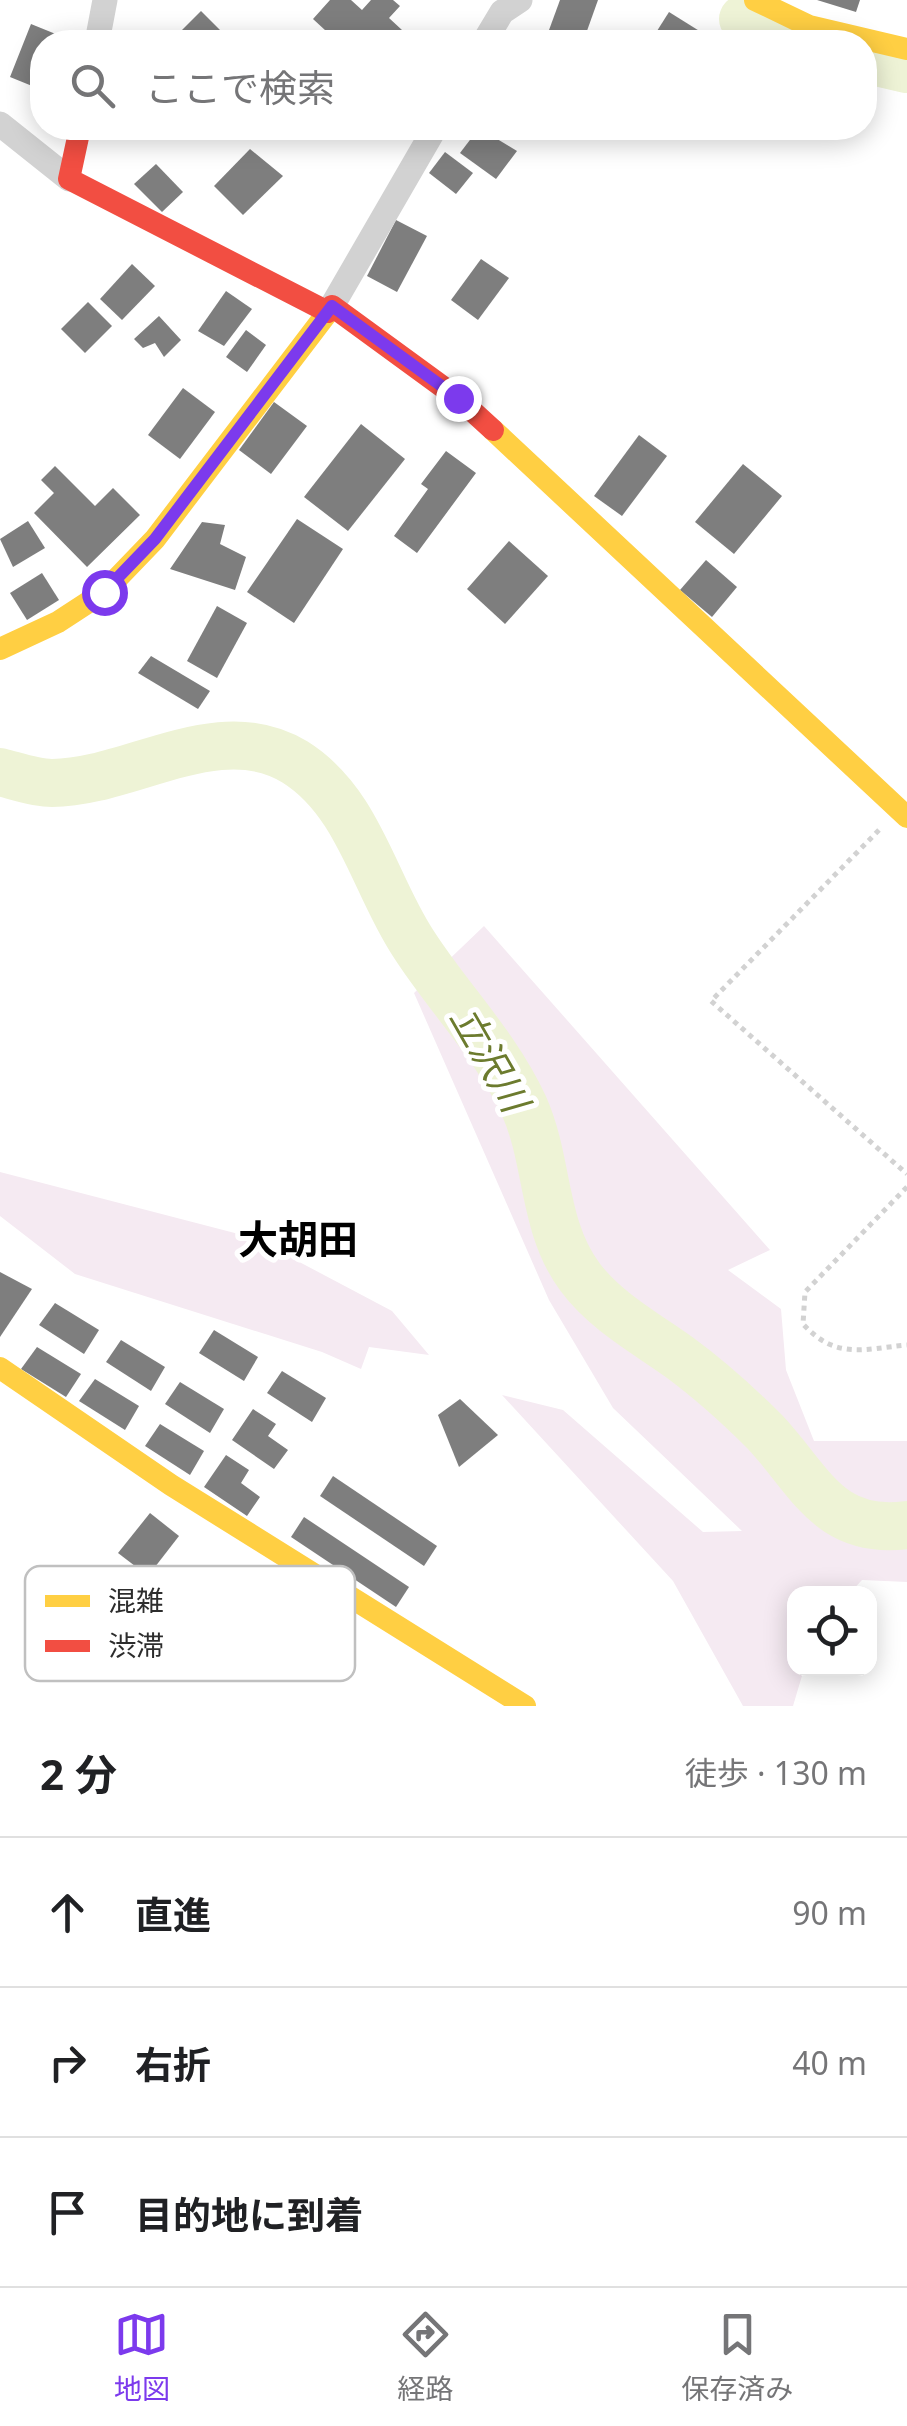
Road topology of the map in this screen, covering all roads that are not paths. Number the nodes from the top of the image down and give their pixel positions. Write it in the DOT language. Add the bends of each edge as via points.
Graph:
graph roads {
  1 [pos="105,0"];
  2 [pos="520,0"];
  3 [pos="755,0"];
  4 [pos="99,30"];
  5 [pos="491,30"];
  6 [pos="823,30"];
  7 [pos="877,42"];
  8 [pos="907,49"];
  9 [pos="0,124"];
  10 [pos="77,140"];
  11 [pos="429,140"];
  12 [pos="69,178"];
  13 [pos="330,309"];
  14 [pos="0,649"];
  15 [pos="903,814"];
  16 [pos="0,1368"];
  17 [pos="300,1566"];
  18 [pos="355,1600"];
  19 [pos="524,1706"];
  1 -- 4 [label="street"];
  2 -- 5 [label="street"];
  3 -- 6 [label="street"];
  7 -- 8 [label="street"];
  9 -- 12 [label="street"];
  10 -- 12 [label="street"];
  11 -- 13 [label="street"];
  12 -- 13 [label="street"];
  13 -- 14 [label="street" via="155,539 104,592"];
  13 -- 15 [label="street" via="458,398"];
  16 -- 17 [label="street"];
  18 -- 19 [label="street"];
}
